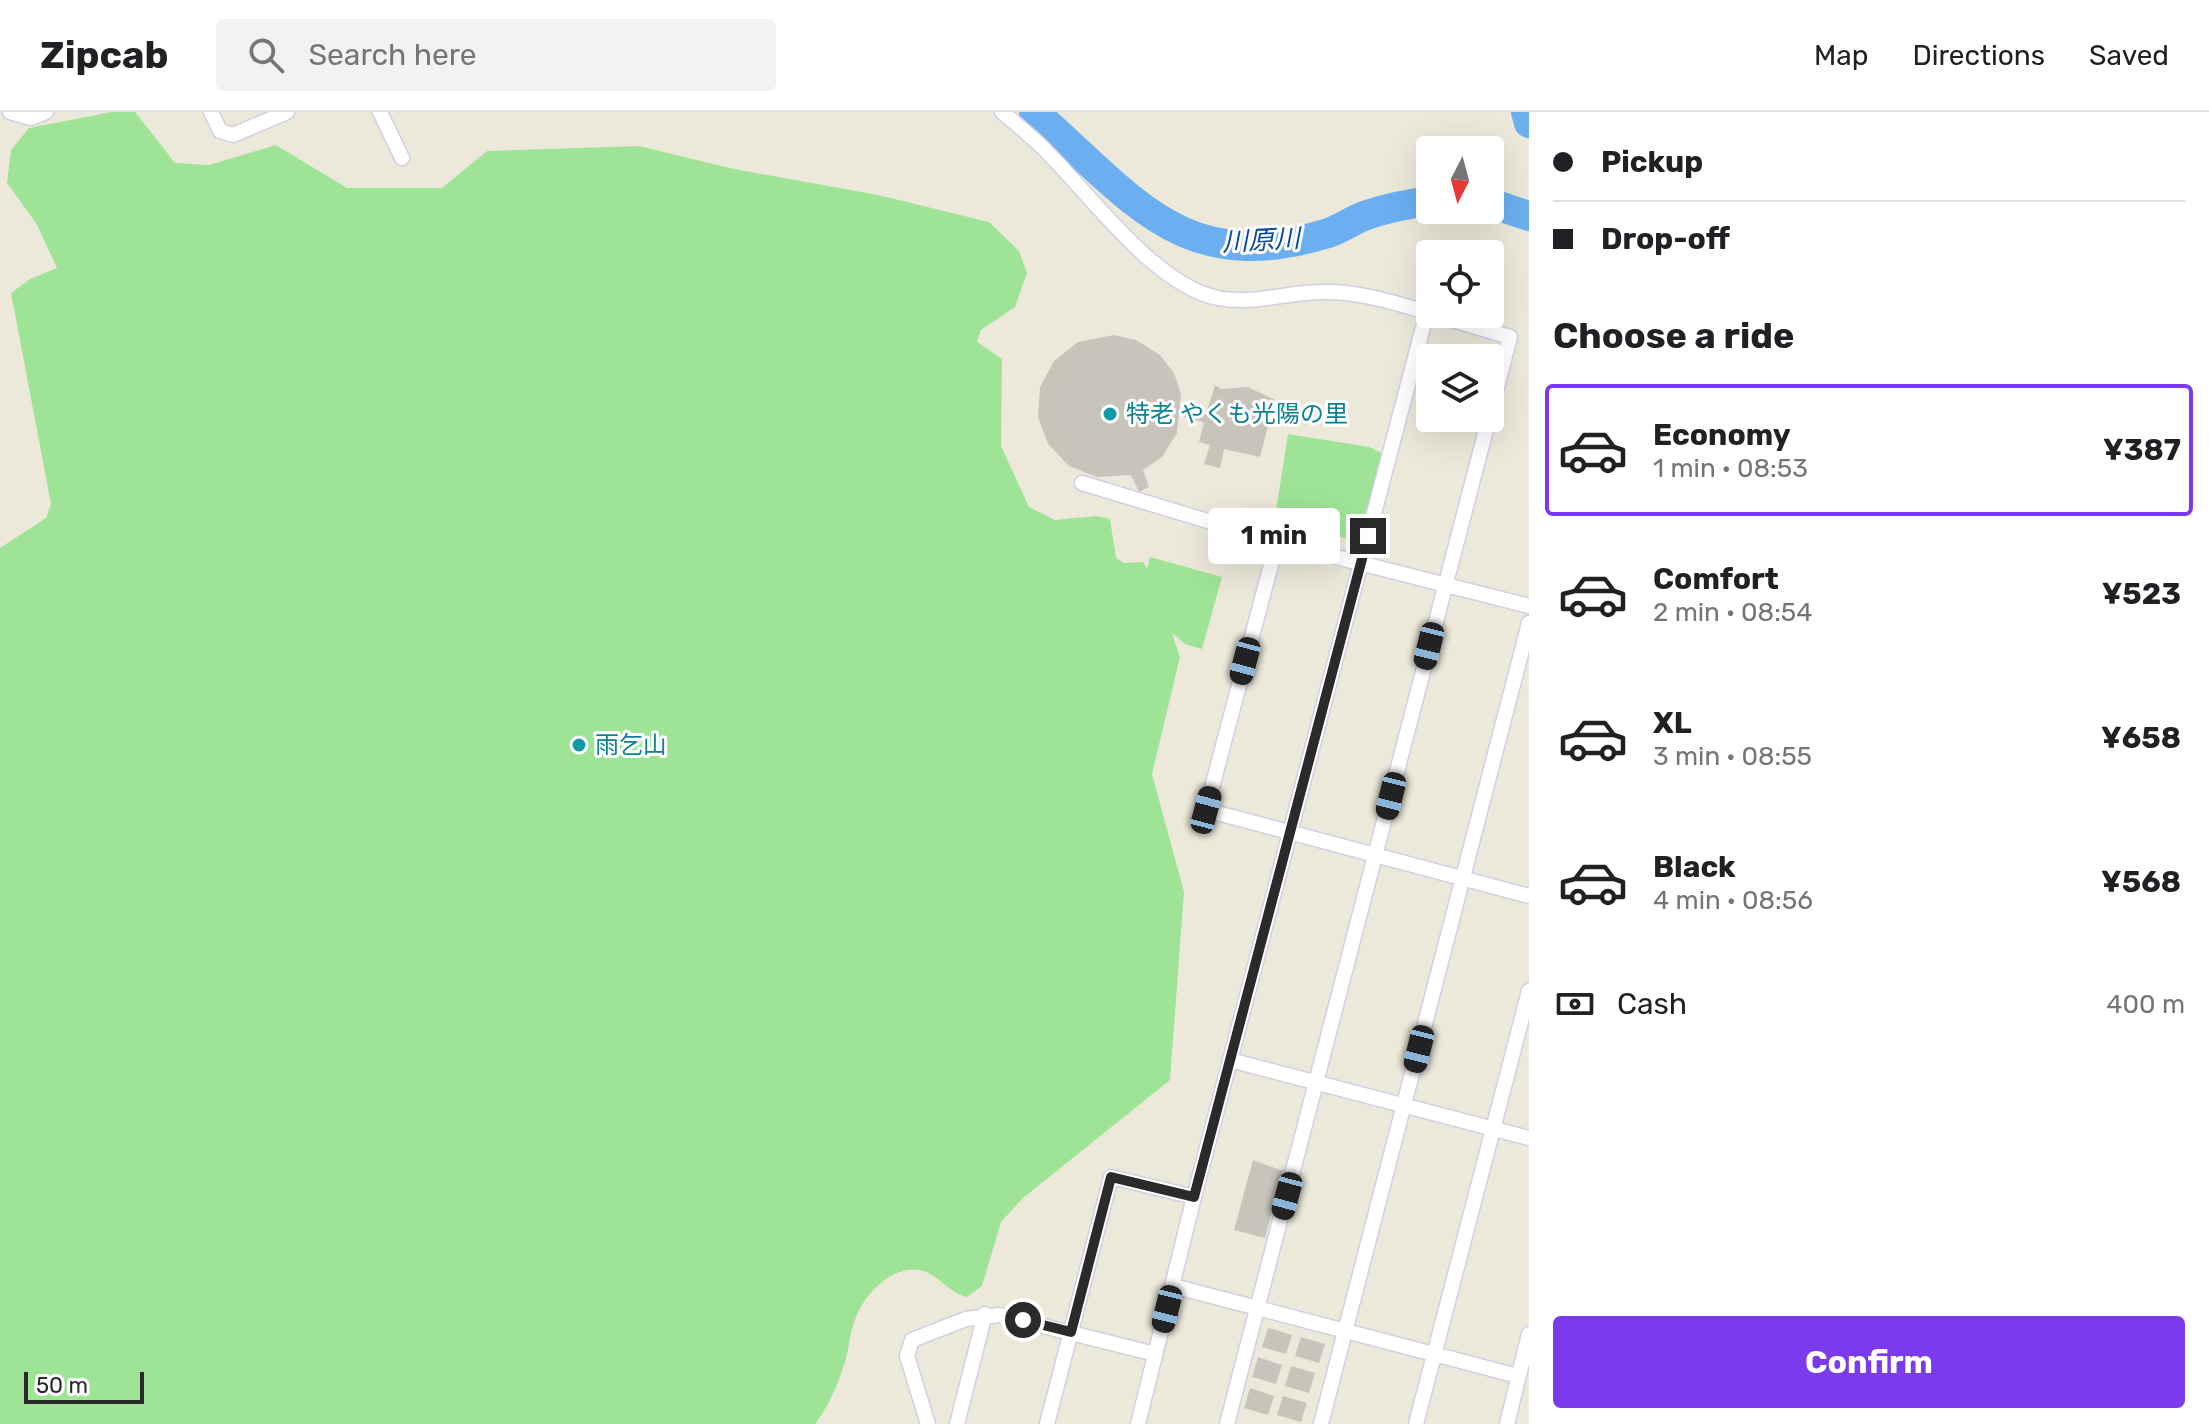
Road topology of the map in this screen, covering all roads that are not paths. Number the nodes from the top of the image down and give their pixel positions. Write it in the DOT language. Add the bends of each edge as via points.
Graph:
graph roads {
  1 [pos="10,112"];
  2 [pos="46,112"];
  3 [pos="211,112"];
  4 [pos="287,112"];
  5 [pos="380,112"];
  6 [pos="1002,112"];
  7 [pos="402,158"];
  8 [pos="1416,309"];
  9 [pos="1426,328"];
  10 [pos="1480,328"];
  11 [pos="1504,361"];
  12 [pos="1486,432"];
  13 [pos="1082,483"];
  14 [pos="1277,542"];
  15 [pos="1360,564"];
  16 [pos="1444,586"];
  17 [pos="1529,606"];
  18 [pos="1529,623"];
  19 [pos="1290,835"];
  20 [pos="1376,857"];
  21 [pos="1462,879"];
  22 [pos="1529,896"];
  23 [pos="1529,991"];
  24 [pos="1230,1060"];
  25 [pos="1316,1083"];
  26 [pos="1405,1105"];
  27 [pos="1492,1128"];
  28 [pos="1529,1138"];
  29 [pos="1194,1197"];
  30 [pos="1173,1286"];
  31 [pos="1257,1309"];
  32 [pos="985,1314"];
  33 [pos="1345,1330"];
  34 [pos="1071,1332"];
  35 [pos="1529,1334"];
  36 [pos="1155,1354"];
  37 [pos="1433,1354"];
  38 [pos="1518,1376"];
  39 [pos="928,1424"];
  40 [pos="957,1424"];
  41 [pos="1047,1424"];
  42 [pos="1138,1424"];
  43 [pos="1227,1424"];
  44 [pos="1321,1424"];
  45 [pos="1416,1424"];
  46 [pos="1507,1424"];
  1 -- 2 [label="street" via="31,118"];
  3 -- 4 [label="street" via="220,131 233,135"];
  5 -- 7 [label="street"];
  6 -- 8 [label="street" via="1047,151 1127,237 1189,288 1240,300 1322,292 1367,296"];
  9 -- 15 [label="street"];
  10 -- 11 [label="street" via="1510,337"];
  12 -- 16 [label="street"];
  13 -- 14 [label="street"];
  14 -- 15 [label="street"];
  14 -- 19 [label="street" via="1206,810"];
  15 -- 16 [label="street"];
  15 -- 19 [label="street"];
  16 -- 17 [label="street"];
  16 -- 20 [label="street"];
  18 -- 21 [label="street"];
  19 -- 20 [label="street"];
  19 -- 24 [label="street"];
  20 -- 21 [label="street"];
  20 -- 25 [label="street"];
  21 -- 22 [label="street"];
  21 -- 26 [label="street"];
  23 -- 27 [label="street"];
  24 -- 25 [label="street"];
  24 -- 29 [label="street"];
  25 -- 26 [label="street"];
  25 -- 31 [label="street"];
  26 -- 27 [label="street"];
  26 -- 33 [label="street"];
  27 -- 28 [label="street"];
  27 -- 37 [label="street"];
  29 -- 30 [label="street"];
  29 -- 34 [label="street" via="1111,1177"];
  30 -- 31 [label="street"];
  30 -- 36 [label="street"];
  31 -- 33 [label="street"];
  31 -- 43 [label="street"];
  32 -- 34 [label="street"];
  32 -- 39 [label="street" via="912,1340 907,1356"];
  32 -- 40 [label="street"];
  33 -- 37 [label="street"];
  33 -- 44 [label="street"];
  34 -- 36 [label="street"];
  34 -- 41 [label="street"];
  35 -- 38 [label="street"];
  36 -- 42 [label="street"];
  37 -- 38 [label="street"];
  37 -- 45 [label="street"];
  38 -- 46 [label="street"];
}
